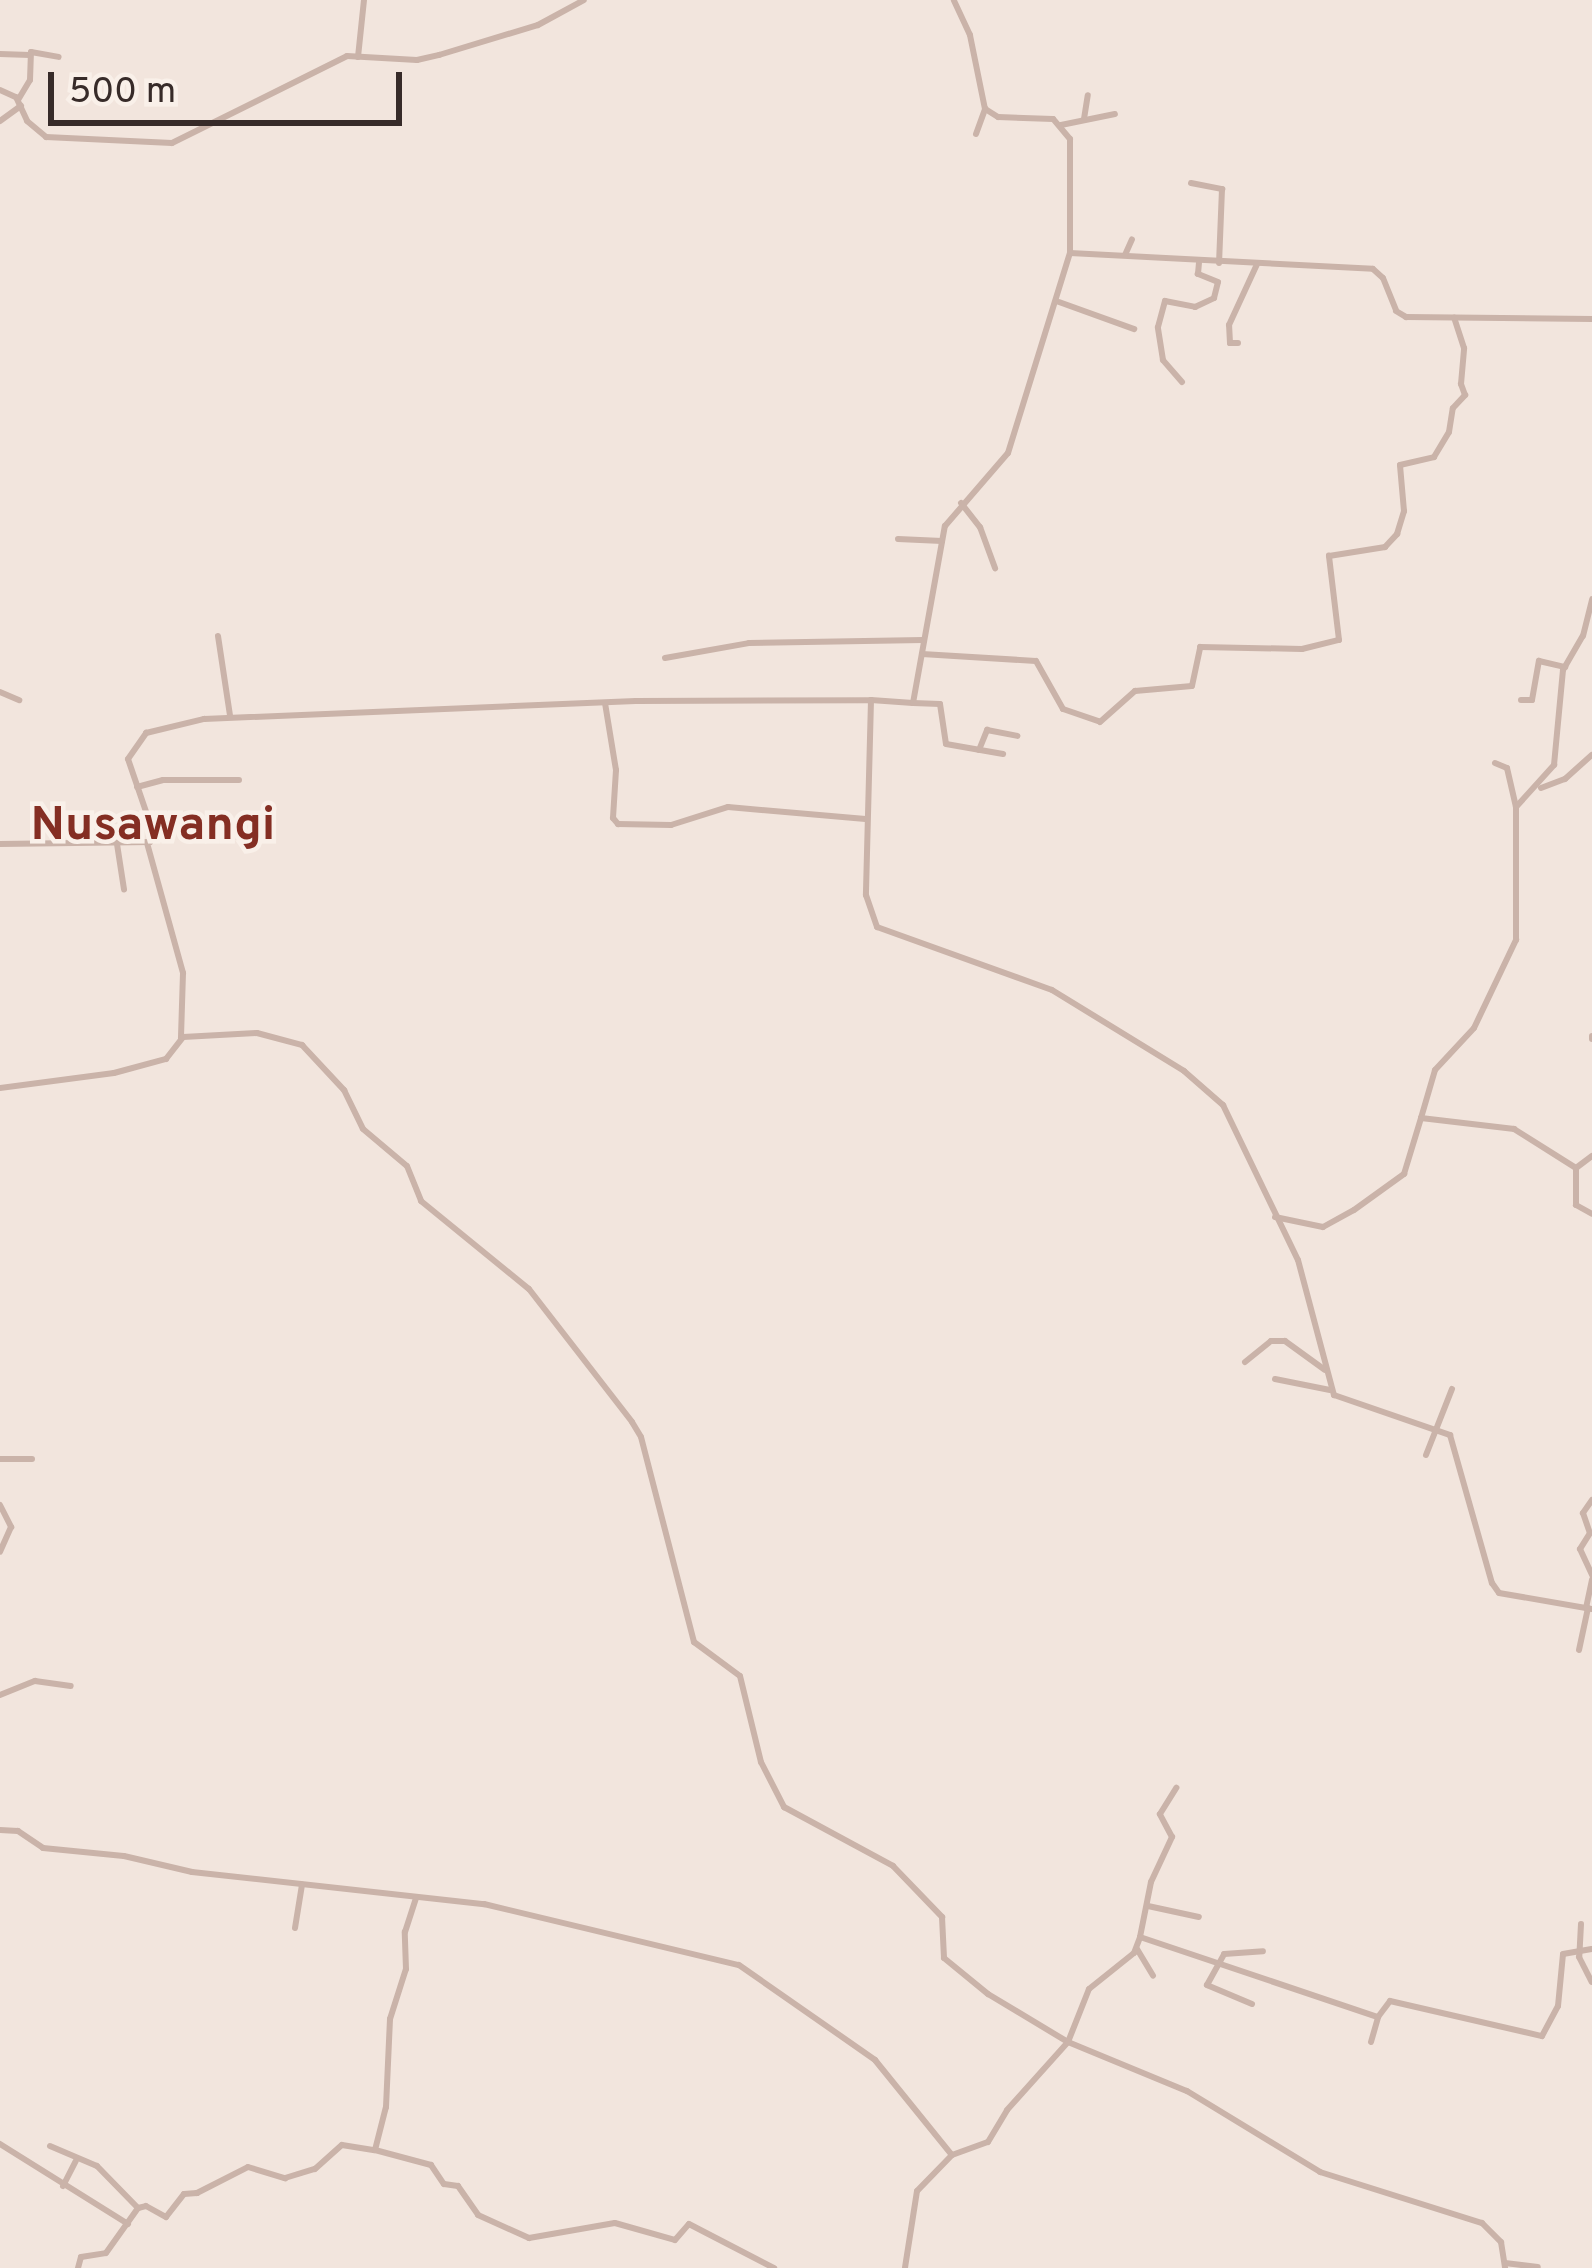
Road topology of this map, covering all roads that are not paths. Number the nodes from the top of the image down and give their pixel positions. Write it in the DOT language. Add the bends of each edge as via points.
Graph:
graph roads {
  1 [pos="364,0"];
  2 [pos="584,0"];
  3 [pos="954,0"];
  4 [pos="0,54"];
  5 [pos="30,55"];
  6 [pos="59,57"];
  7 [pos="358,57"];
  8 [pos="0,90"];
  9 [pos="1088,95"];
  10 [pos="20,103"];
  11 [pos="985,109"];
  12 [pos="1114,114"];
  13 [pos="1084,119"];
  14 [pos="0,121"];
  15 [pos="1061,125"];
  16 [pos="976,134"];
  17 [pos="1191,183"];
  18 [pos="1132,239"];
  19 [pos="1070,253"];
  20 [pos="1125,255"];
  21 [pos="1199,263"];
  22 [pos="1219,263"];
  23 [pos="1257,264"];
  24 [pos="1059,302"];
  25 [pos="1454,318"];
  26 [pos="1592,319"];
  27 [pos="1134,329"];
  28 [pos="1238,343"];
  29 [pos="1182,382"];
  30 [pos="961,502"];
  31 [pos="898,539"];
  32 [pos="942,541"];
  33 [pos="994,568"];
  34 [pos="1592,598"];
  35 [pos="218,636"];
  36 [pos="923,640"];
  37 [pos="1580,640"];
  38 [pos="1592,640"];
  39 [pos="922,654"];
  40 [pos="665,658"];
  41 [pos="1564,667"];
  42 [pos="0,692"];
  43 [pos="19,700"];
  44 [pos="871,700"];
  45 [pos="1522,700"];
  46 [pos="605,703"];
  47 [pos="914,703"];
  48 [pos="230,715"];
  49 [pos="1017,736"];
  50 [pos="979,750"];
  51 [pos="1003,754"];
  52 [pos="1592,755"];
  53 [pos="1495,763"];
  54 [pos="239,780"];
  55 [pos="136,788"];
  56 [pos="1538,789"];
  57 [pos="1516,807"];
  58 [pos="865,818"];
  59 [pos="146,843"];
  60 [pos="0,844"];
  61 [pos="117,844"];
  62 [pos="124,889"];
  63 [pos="181,1038"];
  64 [pos="0,1088"];
  65 [pos="1421,1118"];
  66 [pos="1592,1156"];
  67 [pos="1576,1168"];
  68 [pos="1592,1214"];
  69 [pos="1275,1217"];
  70 [pos="1245,1362"];
  71 [pos="1324,1370"];
  72 [pos="1275,1379"];
  73 [pos="1452,1389"];
  74 [pos="1330,1390"];
  75 [pos="1435,1429"];
  76 [pos="1426,1455"];
  77 [pos="0,1460"];
  78 [pos="32,1460"];
  79 [pos="1592,1500"];
  80 [pos="0,1505"];
  81 [pos="0,1552"];
  82 [pos="1592,1577"];
  83 [pos="1589,1608"];
  84 [pos="1579,1650"];
  85 [pos="71,1686"];
  86 [pos="0,1695"];
  87 [pos="1176,1788"];
  88 [pos="0,1829"];
  89 [pos="302,1885"];
  90 [pos="416,1898"];
  91 [pos="1148,1906"];
  92 [pos="1199,1917"];
  93 [pos="1581,1924"];
  94 [pos="295,1928"];
  95 [pos="1140,1937"];
  96 [pos="1137,1948"];
  97 [pos="1578,1948"];
  98 [pos="1592,1949"];
  99 [pos="1263,1951"];
  100 [pos="1216,1964"];
  101 [pos="1153,1976"];
  102 [pos="1592,1982"];
  103 [pos="1252,2004"];
  104 [pos="1378,2018"];
  105 [pos="1068,2042"];
  106 [pos="1371,2042"];
  107 [pos="0,2144"];
  108 [pos="50,2146"];
  109 [pos="375,2150"];
  110 [pos="952,2155"];
  111 [pos="76,2161"];
  112 [pos="63,2186"];
  113 [pos="138,2207"];
  114 [pos="128,2224"];
  115 [pos="1505,2265"];
  116 [pos="1538,2266"];
  117 [pos="78,2268"];
  118 [pos="773,2268"];
  119 [pos="905,2268"];
  1 -- 7 [label="street"];
  2 -- 7 [label="street" via="548,22 439,55"];
  3 -- 11 [label="street"];
  4 -- 5 [label="street"];
  5 -- 6 [label="street"];
  5 -- 10 [label="street"];
  7 -- 10 [label="street" via="172,143 46,136"];
  8 -- 10 [label="street"];
  9 -- 13 [label="street"];
  10 -- 14 [label="street"];
  11 -- 15 [label="street"];
  11 -- 16 [label="street"];
  12 -- 13 [label="street"];
  13 -- 15 [label="street"];
  15 -- 19 [label="street" via="1071,151"];
  17 -- 22 [label="street" via="1222,189"];
  18 -- 20 [label="street"];
  19 -- 20 [label="street"];
  19 -- 24 [label="street"];
  20 -- 21 [label="street"];
  21 -- 22 [label="street"];
  21 -- 29 [label="street" via="1198,274 1219,282 1214,298 1196,307 1165,301 1158,327 1163,360"];
  22 -- 23 [label="street"];
  23 -- 25 [label="street" via="1373,268 1399,314"];
  23 -- 28 [label="street" via="1228,325 1229,343"];
  24 -- 27 [label="street"];
  24 -- 30 [label="street" via="1008,453"];
  25 -- 26 [label="street"];
  25 -- 39 [label="street" via="1466,395 1434,457 1400,464 1397,534 1386,547 1330,556 1339,640 1302,649 1200,647 1192,686 1132,692 1100,722 1063,709 1038,661"];
  30 -- 32 [label="street"];
  30 -- 33 [label="street"];
  31 -- 32 [label="street"];
  32 -- 36 [label="street"];
  34 -- 37 [label="street"];
  35 -- 48 [label="street"];
  36 -- 39 [label="street"];
  36 -- 40 [label="street" via="749,643"];
  37 -- 38 [label="street"];
  37 -- 41 [label="street"];
  39 -- 47 [label="street"];
  41 -- 45 [label="street" via="1539,661 1532,700"];
  41 -- 56 [label="street" via="1556,758"];
  42 -- 43 [label="street"];
  44 -- 46 [label="street"];
  44 -- 47 [label="street"];
  44 -- 58 [label="street"];
  46 -- 48 [label="street"];
  46 -- 58 [label="street" via="618,824 671,825 728,807"];
  47 -- 50 [label="street" via="940,704 944,742"];
  48 -- 55 [label="street" via="146,733 128,759"];
  49 -- 50 [label="street" via="987,730"];
  50 -- 51 [label="street"];
  52 -- 56 [label="street"];
  53 -- 57 [label="street" via="1507,768"];
  54 -- 55 [label="street"];
  55 -- 59 [label="street" via="153,832"];
  56 -- 57 [label="street"];
  57 -- 65 [label="street" via="1516,940 1474,1028 1435,1070"];
  58 -- 69 [label="street" via="866,895 877,928 1052,990 1184,1071 1231,1118"];
  59 -- 61 [label="street"];
  59 -- 63 [label="street" via="183,973"];
  60 -- 61 [label="street"];
  61 -- 62 [label="street"];
  63 -- 64 [label="street" via="166,1059"];
  63 -- 105 [label="street" via="257,1033 298,1042 344,1090 363,1129 407,1166 424,1205 534,1294 641,1437 694,1642 740,1676 761,1762 784,1807 893,1866 942,1917 944,1958"];
  65 -- 67 [label="street" via="1514,1129"];
  65 -- 69 [label="street" via="1404,1174 1354,1210 1324,1227"];
  66 -- 67 [label="street"];
  67 -- 68 [label="street" via="1576,1205"];
  69 -- 71 [label="street" via="1304,1276"];
  70 -- 71 [label="street" via="1271,1341 1285,1341"];
  71 -- 74 [label="street"];
  72 -- 74 [label="street"];
  73 -- 75 [label="street"];
  74 -- 75 [label="street"];
  75 -- 76 [label="street"];
  75 -- 83 [label="street" via="1453,1440 1494,1588"];
  77 -- 78 [label="street"];
  79 -- 82 [label="street" via="1580,1549"];
  80 -- 81 [label="street" via="11,1527"];
  82 -- 83 [label="street"];
  83 -- 84 [label="street"];
  85 -- 86 [label="street" via="35,1681"];
  87 -- 91 [label="street" via="1160,1814 1172,1837"];
  88 -- 89 [label="street" via="43,1848"];
  89 -- 90 [label="street"];
  89 -- 94 [label="street"];
  90 -- 109 [label="street" via="390,2019 386,2107"];
  90 -- 110 [label="street" via="501,1908 739,1965 875,2060"];
  91 -- 92 [label="street"];
  91 -- 95 [label="street"];
  93 -- 97 [label="street"];
  95 -- 96 [label="street"];
  95 -- 100 [label="street"];
  96 -- 101 [label="street"];
  96 -- 105 [label="street" via="1089,1989"];
  97 -- 98 [label="street"];
  97 -- 102 [label="street"];
  97 -- 104 [label="street" via="1562,1957 1558,2006 1544,2036 1390,2001"];
  99 -- 100 [label="street" via="1228,1953"];
  100 -- 103 [label="street" via="1207,1989"];
  100 -- 104 [label="street"];
  104 -- 106 [label="street"];
  105 -- 110 [label="street" via="985,2145"];
  105 -- 115 [label="street" via="1187,2091 1320,2172 1482,2223 1498,2237"];
  107 -- 112 [label="street"];
  108 -- 113 [label="street" via="97,2166"];
  109 -- 113 [label="street" via="342,2145 315,2169 285,2178 248,2167 184,2194 166,2217"];
  109 -- 118 [label="street" via="431,2165 478,2215 529,2237 615,2223 675,2240 689,2224"];
  110 -- 119 [label="street" via="917,2191"];
  111 -- 112 [label="street"];
  112 -- 114 [label="street"];
  113 -- 114 [label="street"];
  114 -- 117 [label="street" via="106,2253 81,2257"];
  115 -- 116 [label="street"];
}
